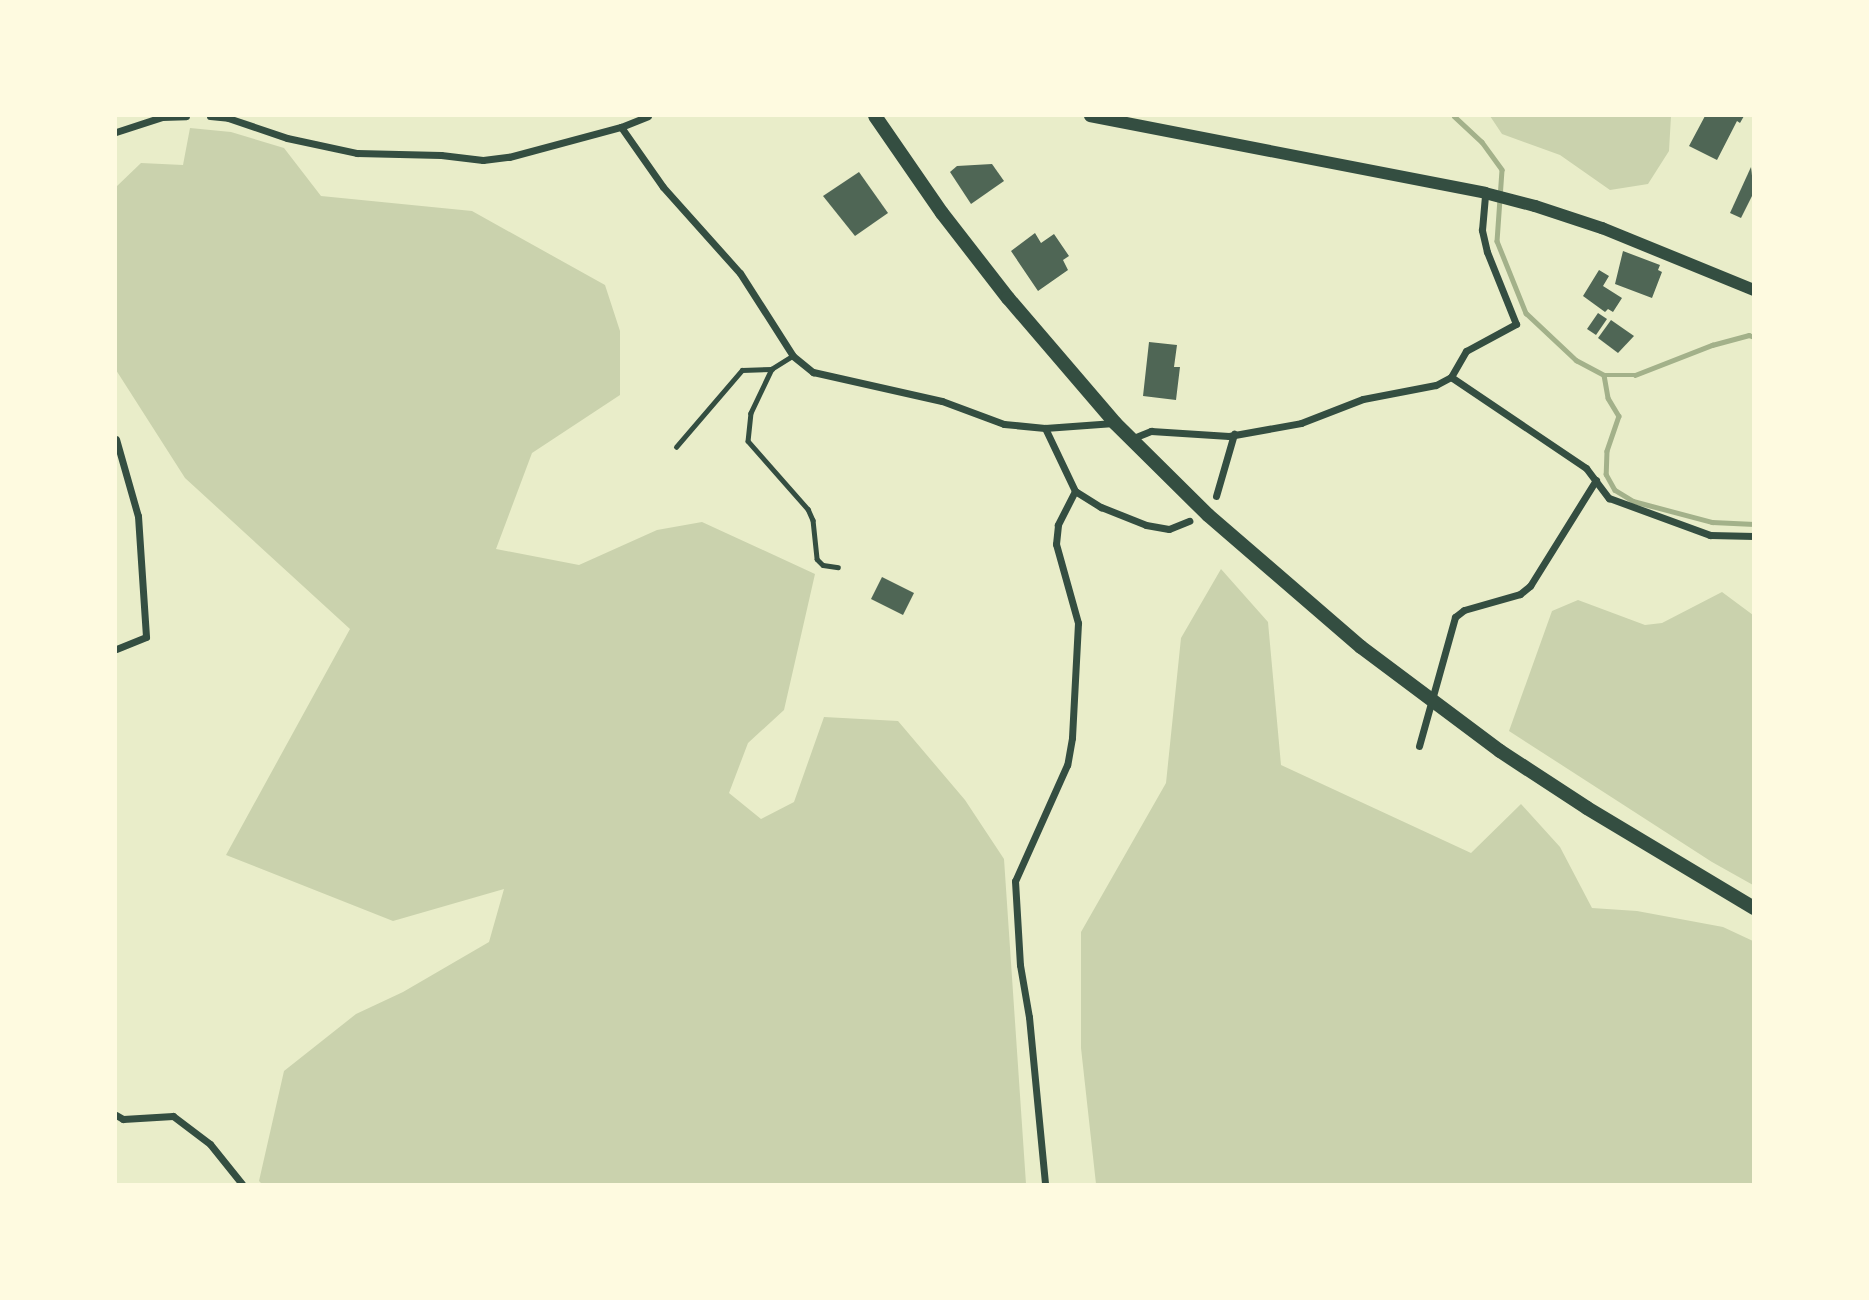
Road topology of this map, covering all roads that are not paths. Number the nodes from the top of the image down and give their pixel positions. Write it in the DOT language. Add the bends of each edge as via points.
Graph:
graph roads {
  1 [pos="186,116"];
  2 [pos="209,116"];
  3 [pos="648,116"];
  4 [pos="876,116"];
  5 [pos="1090,116"];
  6 [pos="621,127"];
  7 [pos="116,132"];
  8 [pos="1485,193"];
  9 [pos="1754,290"];
  10 [pos="793,356"];
  11 [pos="772,369"];
  12 [pos="1451,377"];
  13 [pos="1115,423"];
  14 [pos="1045,428"];
  15 [pos="1234,435"];
  16 [pos="116,439"];
  17 [pos="1131,439"];
  18 [pos="676,447"];
  19 [pos="1596,480"];
  20 [pos="1075,491"];
  21 [pos="1216,496"];
  22 [pos="1189,521"];
  23 [pos="1754,536"];
  24 [pos="838,566"];
  25 [pos="116,649"];
  26 [pos="1419,746"];
  27 [pos="1754,908"];
  28 [pos="116,1115"];
  29 [pos="242,1185"];
  30 [pos="1045,1185"];
  1 -- 7 [label="street" via="162,117"];
  2 -- 6 [label="street" via="357,153 483,160"];
  3 -- 6 [label="street"];
  4 -- 13 [label="highway" via="1008,298"];
  5 -- 8 [label="main road"];
  6 -- 10 [label="street" via="663,187 740,273"];
  8 -- 9 [label="main road" via="1602,228"];
  8 -- 12 [label="street" via="1484,241 1516,324 1466,351"];
  10 -- 11 [label="lane"];
  10 -- 14 [label="street" via="813,372 942,401 1004,424"];
  11 -- 18 [label="lane" via="742,370"];
  11 -- 24 [label="lane" via="751,413 748,441 808,509 817,559 823,565"];
  12 -- 15 [label="street" via="1436,385 1363,399 1301,423"];
  12 -- 19 [label="street" via="1572,457"];
  13 -- 14 [label="street"];
  13 -- 17 [label="highway"];
  14 -- 20 [label="street"];
  15 -- 17 [label="street" via="1151,431"];
  15 -- 21 [label="street"];
  16 -- 25 [label="street" via="138,516 146,637"];
  17 -- 27 [label="highway" via="1275,575 1437,706 1587,808"];
  19 -- 23 [label="street" via="1609,498 1628,508 1710,534"];
  19 -- 26 [label="street" via="1530,586 1520,594 1464,610 1455,617"];
  20 -- 22 [label="street" via="1146,526 1169,529"];
  20 -- 30 [label="street" via="1058,525 1056,544 1078,623 1072,738 1067,765 1015,881"];
  28 -- 29 [label="street" via="123,1119 173,1116 210,1144"];
}
